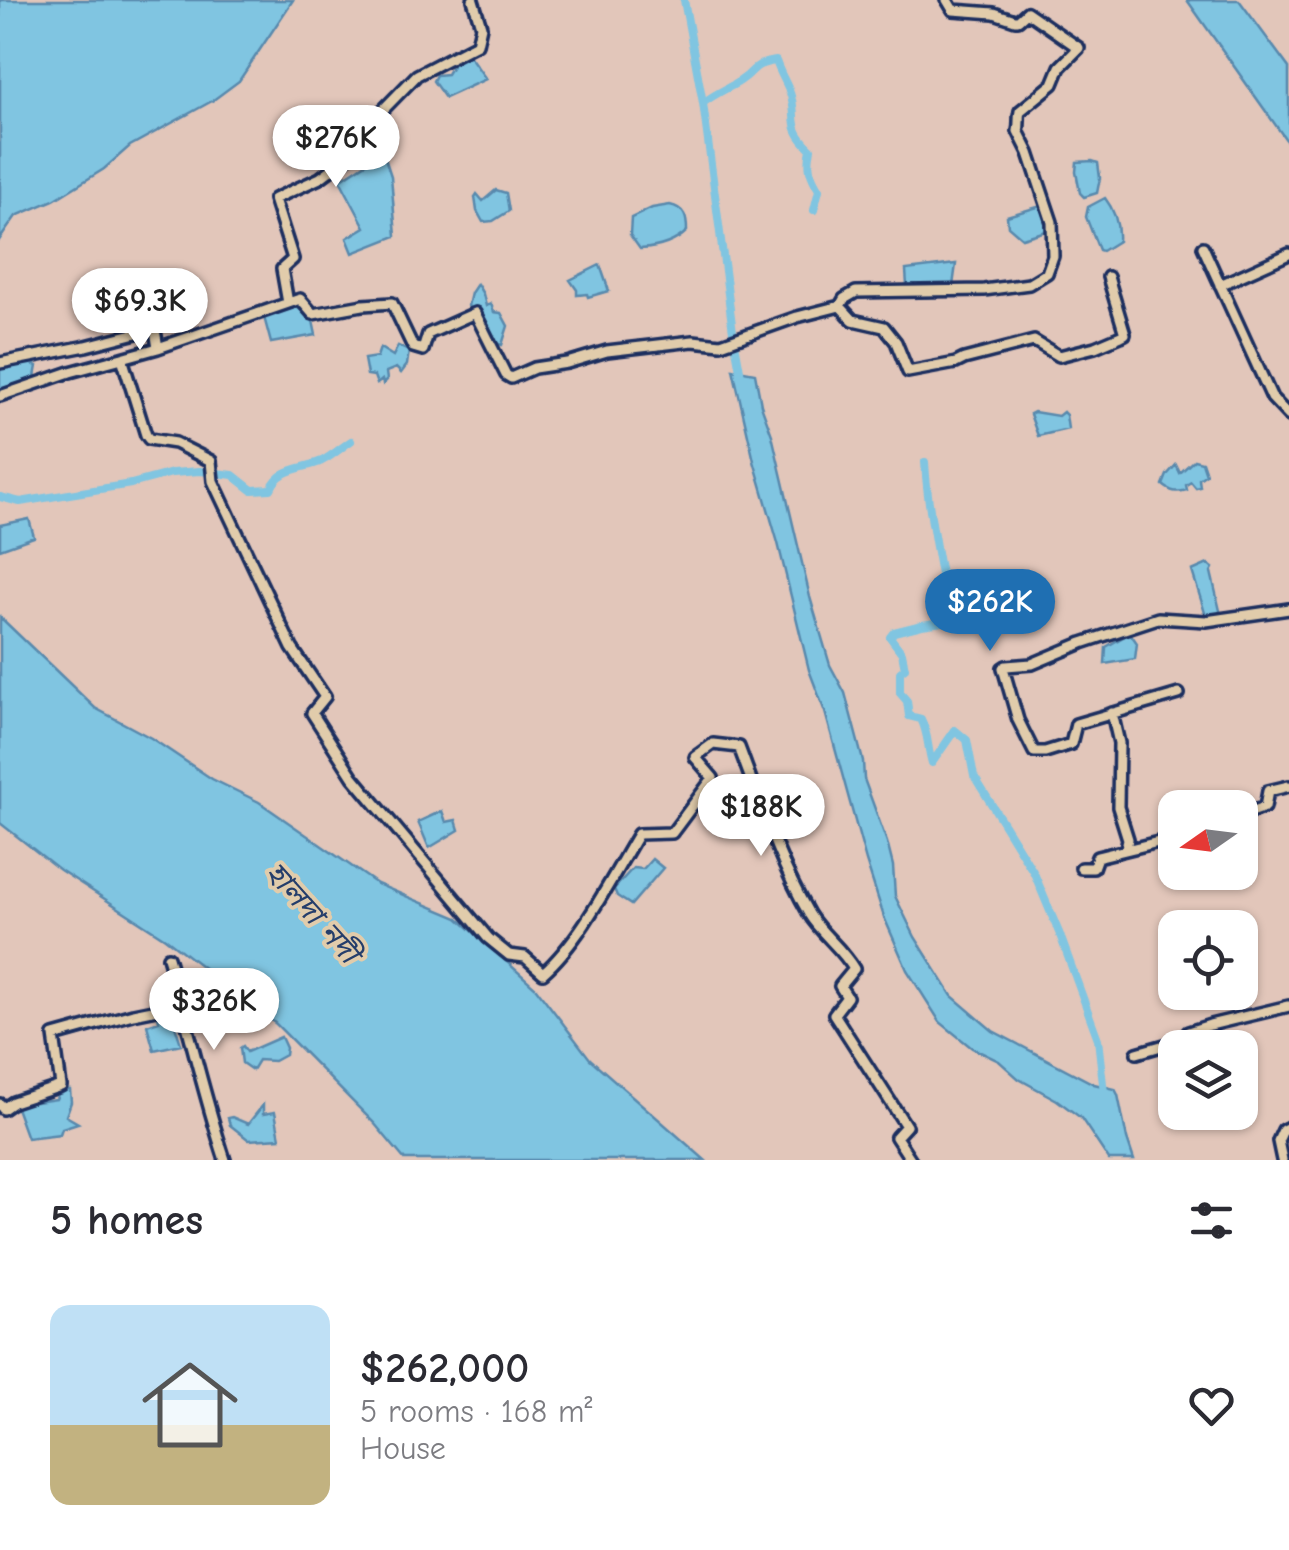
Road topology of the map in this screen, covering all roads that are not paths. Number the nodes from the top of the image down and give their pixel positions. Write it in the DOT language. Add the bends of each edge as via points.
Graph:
graph roads {
  1 [pos="473,0"];
  2 [pos="947,0"];
  3 [pos="1203,247"];
  4 [pos="1289,254"];
  5 [pos="1108,276"];
  6 [pos="1220,285"];
  7 [pos="288,304"];
  8 [pos="840,306"];
  9 [pos="158,348"];
  10 [pos="122,358"];
  11 [pos="0,364"];
  12 [pos="0,396"];
  13 [pos="1289,416"];
  14 [pos="1289,608"];
  15 [pos="1179,694"];
  16 [pos="1112,713"];
  17 [pos="1289,786"];
  18 [pos="1258,810"];
  19 [pos="1158,844"];
  20 [pos="1126,848"];
  21 [pos="1080,868"];
  22 [pos="168,957"];
  23 [pos="182,1004"];
  24 [pos="1289,1006"];
  25 [pos="1137,1054"];
  26 [pos="0,1104"];
  27 [pos="1289,1126"];
  28 [pos="225,1160"];
  29 [pos="910,1160"];
  30 [pos="1282,1160"];
  1 -- 7 [label="street" via="481,26 478,44 418,75 376,116 352,154 274,199 292,259 282,270"];
  2 -- 8 [label="street" via="953,10 1015,20 1027,12 1079,48 1018,118 1052,222 1047,274 1029,284 984,290 856,292"];
  3 -- 6 [label="street"];
  4 -- 6 [label="street"];
  5 -- 8 [label="street" via="1124,334 1059,356 1034,341 908,372 884,327 854,320"];
  6 -- 13 [label="street" via="1272,398"];
  7 -- 8 [label="street" via="300,300 313,314 392,303 413,347 423,350 428,334 475,312 511,378 607,351 693,340 721,344"];
  7 -- 9 [label="street"];
  9 -- 10 [label="street"];
  9 -- 11 [label="street" via="152,329"];
  10 -- 12 [label="street"];
  10 -- 29 [label="street" via="146,436 210,461 292,648 324,697 312,713 353,778 509,955 526,956 543,973 594,908 638,834 672,833 697,802 713,778 694,758 713,744 739,747 811,918 854,969 840,986 847,997 834,1014 906,1126 896,1137"];
  14 -- 16 [label="street" via="1206,622 1158,618 1004,668 1032,752 1071,744 1076,724"];
  15 -- 16 [label="street"];
  16 -- 20 [label="street"];
  17 -- 18 [label="street" via="1268,791"];
  19 -- 20 [label="street"];
  20 -- 21 [label="street" via="1096,857 1093,868"];
  22 -- 23 [label="street"];
  23 -- 26 [label="street" via="54,1036 61,1086 3,1109"];
  23 -- 28 [label="street"];
  24 -- 25 [label="street" via="1210,1025"];
  27 -- 30 [label="street" via="1278,1141"];
}
